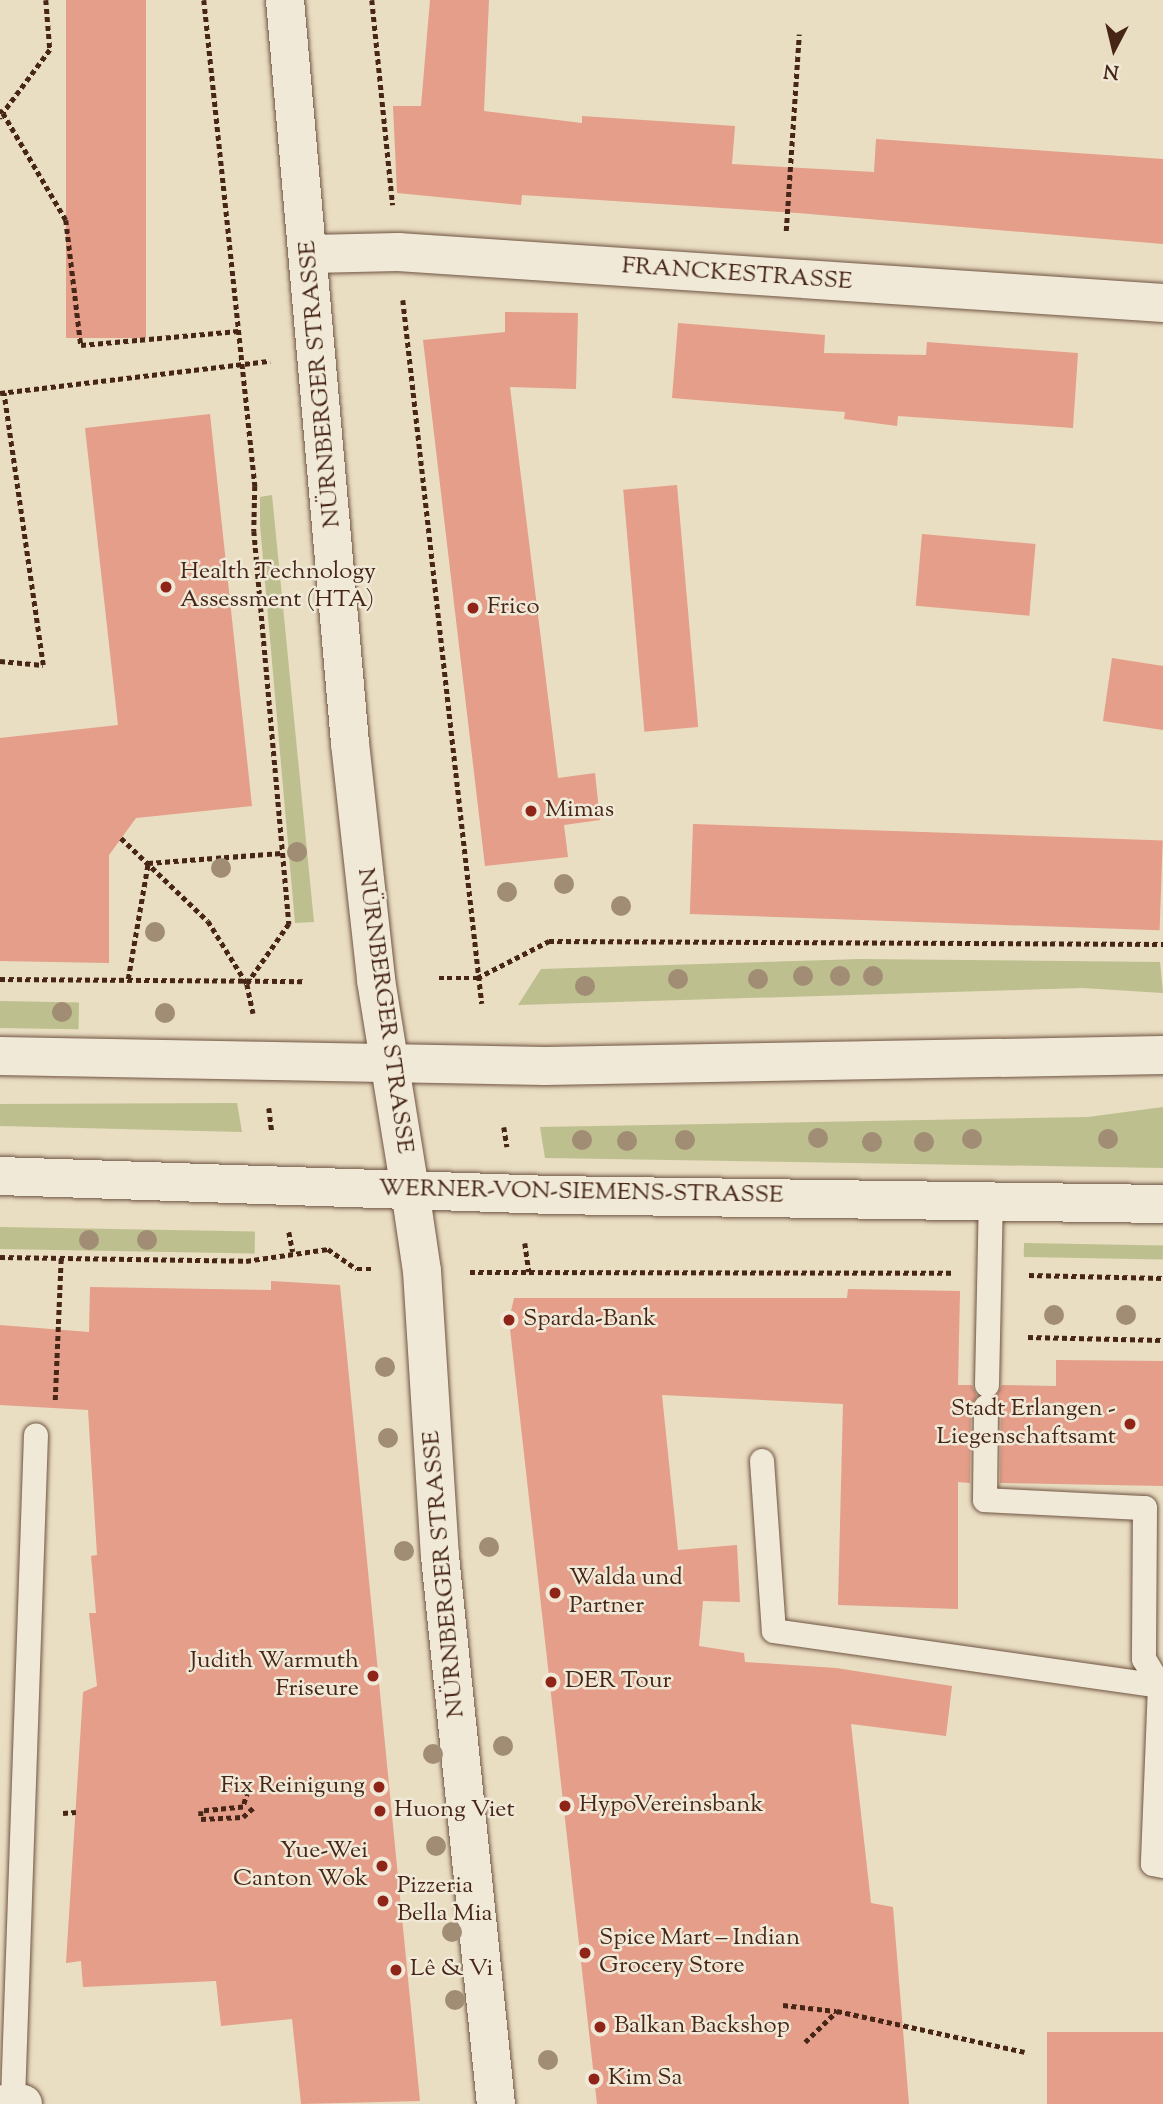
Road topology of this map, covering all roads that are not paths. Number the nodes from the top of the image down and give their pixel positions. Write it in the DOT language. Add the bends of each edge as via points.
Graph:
graph roads {
  1 [pos="285,0"];
  2 [pos="311,254"];
  3 [pos="1163,303"];
  4 [pos="1163,1055"];
  5 [pos="0,1056"];
  6 [pos="390,1064"];
  7 [pos="0,1176"];
  8 [pos="410,1190"];
  9 [pos="991,1200"];
  10 [pos="1163,1204"];
  11 [pos="36,1435"];
  12 [pos="762,1461"];
  13 [pos="1160,1686"];
  14 [pos="1163,1866"];
  15 [pos="13,2103"];
  16 [pos="496,2104"];
  1 -- 2 [label="street, NÜRNBERGER STRASSE"];
  2 -- 3 [label="street, FRANCKESTRASSE" via="398,252"];
  2 -- 6 [label="street, NÜRNBERGER STRASSE" via="350,743"];
  4 -- 6 [label="street"];
  5 -- 6 [label="street"];
  6 -- 8 [label="street, NÜRNBERGER STRASSE"];
  7 -- 8 [label="street, WERNER-VON-SIEMENS-STRASSE"];
  8 -- 9 [label="street, WERNER-VON-SIEMENS-STRASSE"];
  8 -- 16 [label="street, NÜRNBERGER STRASSE" via="422,1271 440,1556"];
  9 -- 10 [label="street, WERNER-VON-SIEMENS-STRASSE"];
  9 -- 13 [label="lane" via="985,1500 1145,1508 1144,1659"];
  11 -- 15 [label="lane"];
  12 -- 13 [label="lane" via="774,1631"];
  13 -- 14 [label="lane" via="1153,1864"];
}
